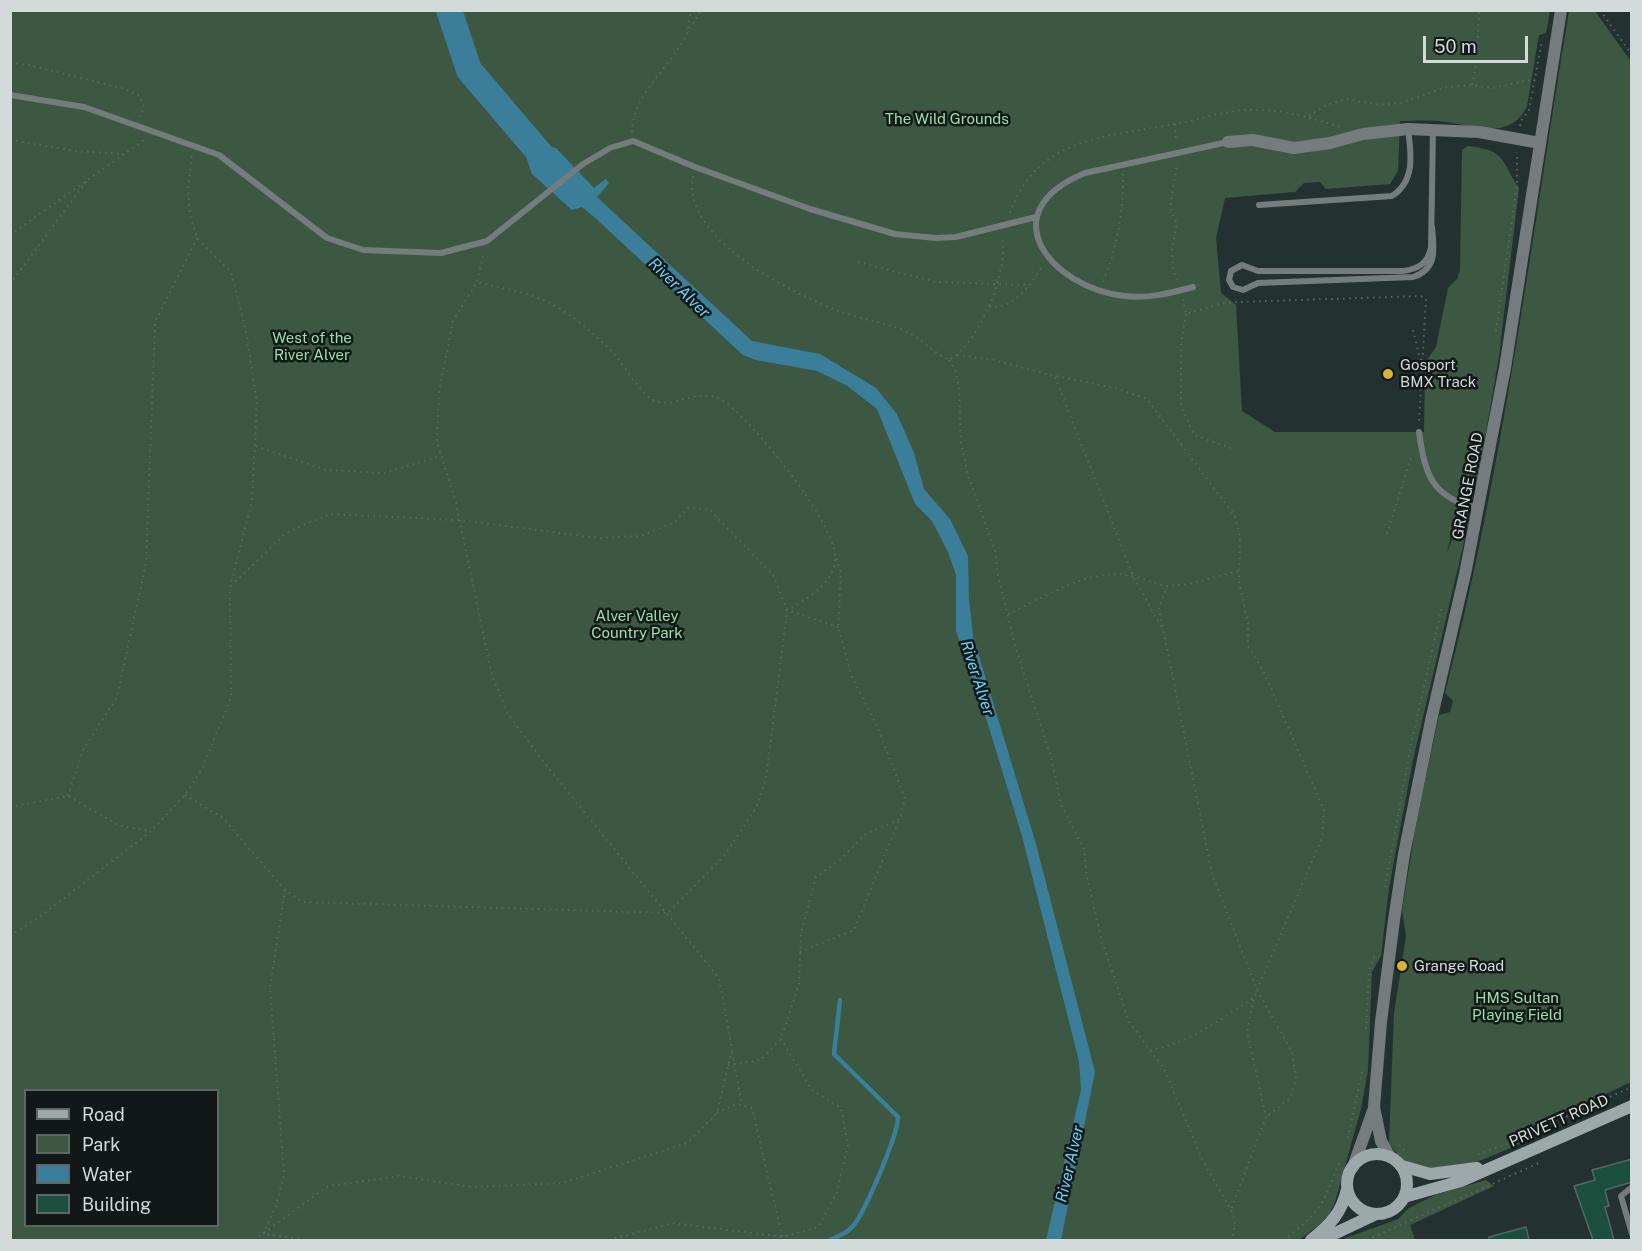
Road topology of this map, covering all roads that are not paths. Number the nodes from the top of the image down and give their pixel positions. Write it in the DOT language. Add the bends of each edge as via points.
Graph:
graph roads {
  1 [pos="1561,10"];
  2 [pos="10,95"];
  3 [pos="1408,129"];
  4 [pos="1433,130"];
  5 [pos="1228,142"];
  6 [pos="1540,143"];
  7 [pos="1259,205"];
  8 [pos="1036,217"];
  9 [pos="1432,226"];
  10 [pos="1193,287"];
  11 [pos="1419,432"];
  12 [pos="1478,508"];
  13 [pos="1632,1106"];
  14 [pos="1374,1107"];
  15 [pos="1390,1156"];
  16 [pos="1498,1165"];
  17 [pos="1402,1166"];
  18 [pos="1353,1167"];
  19 [pos="1632,1187"];
  20 [pos="1348,1188"];
  21 [pos="1404,1197"];
  22 [pos="1376,1214"];
  23 [pos="1632,1234"];
  24 [pos="1311,1240"];
  25 [pos="1321,1240"];
  1 -- 6 [label="street, GRANGE ROAD"];
  2 -- 8 [label="lane" via="84,107 219,155 327,238 363,249 441,253 487,241 583,164 610,148 633,141 810,209 895,234 936,238"];
  3 -- 4 [label="street"];
  3 -- 5 [label="street" via="1294,148 1253,140"];
  3 -- 7 [label="lane" via="1410,171 1403,186 1392,196"];
  4 -- 6 [label="street" via="1479,132"];
  4 -- 9 [label="lane"];
  5 -- 8 [label="lane" via="1085,173 1052,193"];
  6 -- 12 [label="street, GRANGE ROAD" via="1505,368"];
  8 -- 10 [label="lane" via="1035,229 1048,257 1076,280 1125,296 1158,295"];
  9 -- 9 [label="lane" via="1434,256 1426,270 1413,277 1258,283 1243,290 1233,287 1229,280 1231,271 1238,266 1258,271 1414,269 1429,255"];
  11 -- 12 [label="lane" via="1423,465 1437,488 1459,504"];
  12 -- 14 [label="street, GRANGE ROAD" via="1404,854 1381,1022"];
  13 -- 16 [label="main road, PRIVETT ROAD"];
  14 -- 15 [label="street, GRANGE ROAD" via="1381,1141"];
  14 -- 18 [label="street, GRANGE ROAD"];
  15 -- 17 [label="main road"];
  15 -- 18 [label="main road" via="1374,1154"];
  16 -- 17 [label="main road, PRIVETT ROAD" via="1430,1174"];
  16 -- 21 [label="main road, PRIVETT ROAD" via="1461,1181"];
  17 -- 21 [label="main road" via="1407,1177"];
  18 -- 20 [label="main road" via="1348,1175"];
  19 -- 23 [label="lane" via="1621,1196"];
  20 -- 22 [label="main road" via="1358,1207"];
  20 -- 24 [label="main road" via="1345,1201 1329,1226"];
  21 -- 22 [label="main road" via="1396,1208"];
  22 -- 25 [label="main road"];
}
